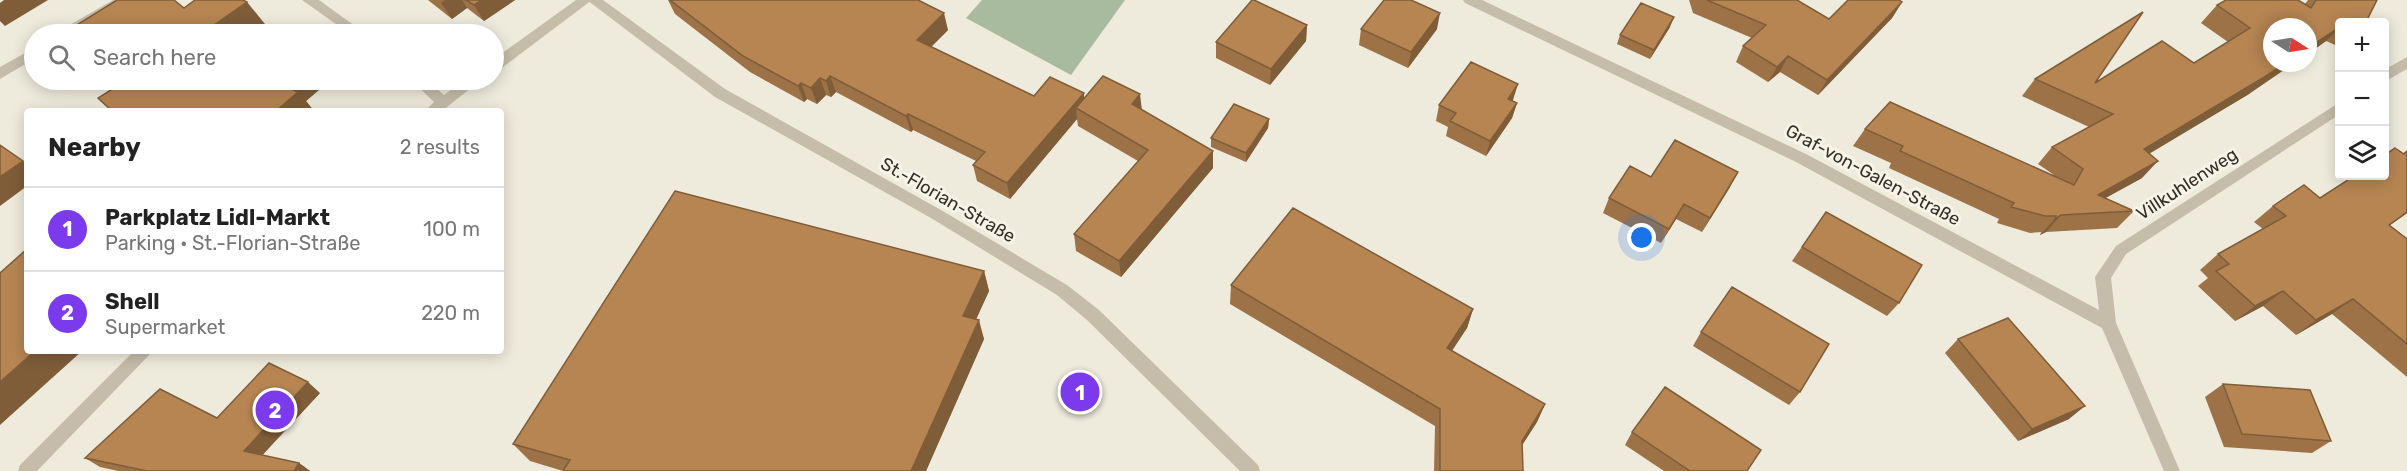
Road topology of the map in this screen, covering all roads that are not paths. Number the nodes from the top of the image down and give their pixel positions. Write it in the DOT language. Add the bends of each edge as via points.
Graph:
graph roads {
  1 [pos="124,0"];
  2 [pos="309,0"];
  3 [pos="585,0"];
  4 [pos="594,0"];
  5 [pos="1470,0"];
  6 [pos="83,24"];
  7 [pos="344,24"];
  8 [pos="24,59"];
  9 [pos="504,59"];
  10 [pos="2407,62"];
  11 [pos="0,74"];
  12 [pos="2389,74"];
  13 [pos="425,90"];
  14 [pos="460,90"];
  15 [pos="437,106"];
  16 [pos="2335,110"];
  17 [pos="2108,323"];
  18 [pos="142,354"];
  19 [pos="26,471"];
  20 [pos="1252,471"];
  21 [pos="2172,471"];
  1 -- 6 [label="street"];
  2 -- 7 [label="street"];
  3 -- 9 [label="street"];
  4 -- 20 [label="street, St.-Florian-Straße" via="720,93 1062,290 1093,315"];
  5 -- 17 [label="street, Graf-von-Galen-Straße" via="1794,154"];
  8 -- 11 [label="street"];
  10 -- 12 [label="street"];
  13 -- 15 [label="street"];
  14 -- 15 [label="street"];
  16 -- 17 [label="street, Villkuhlenweg" via="2121,250 2103,277"];
  17 -- 21 [label="street"];
  18 -- 19 [label="street"];
}
